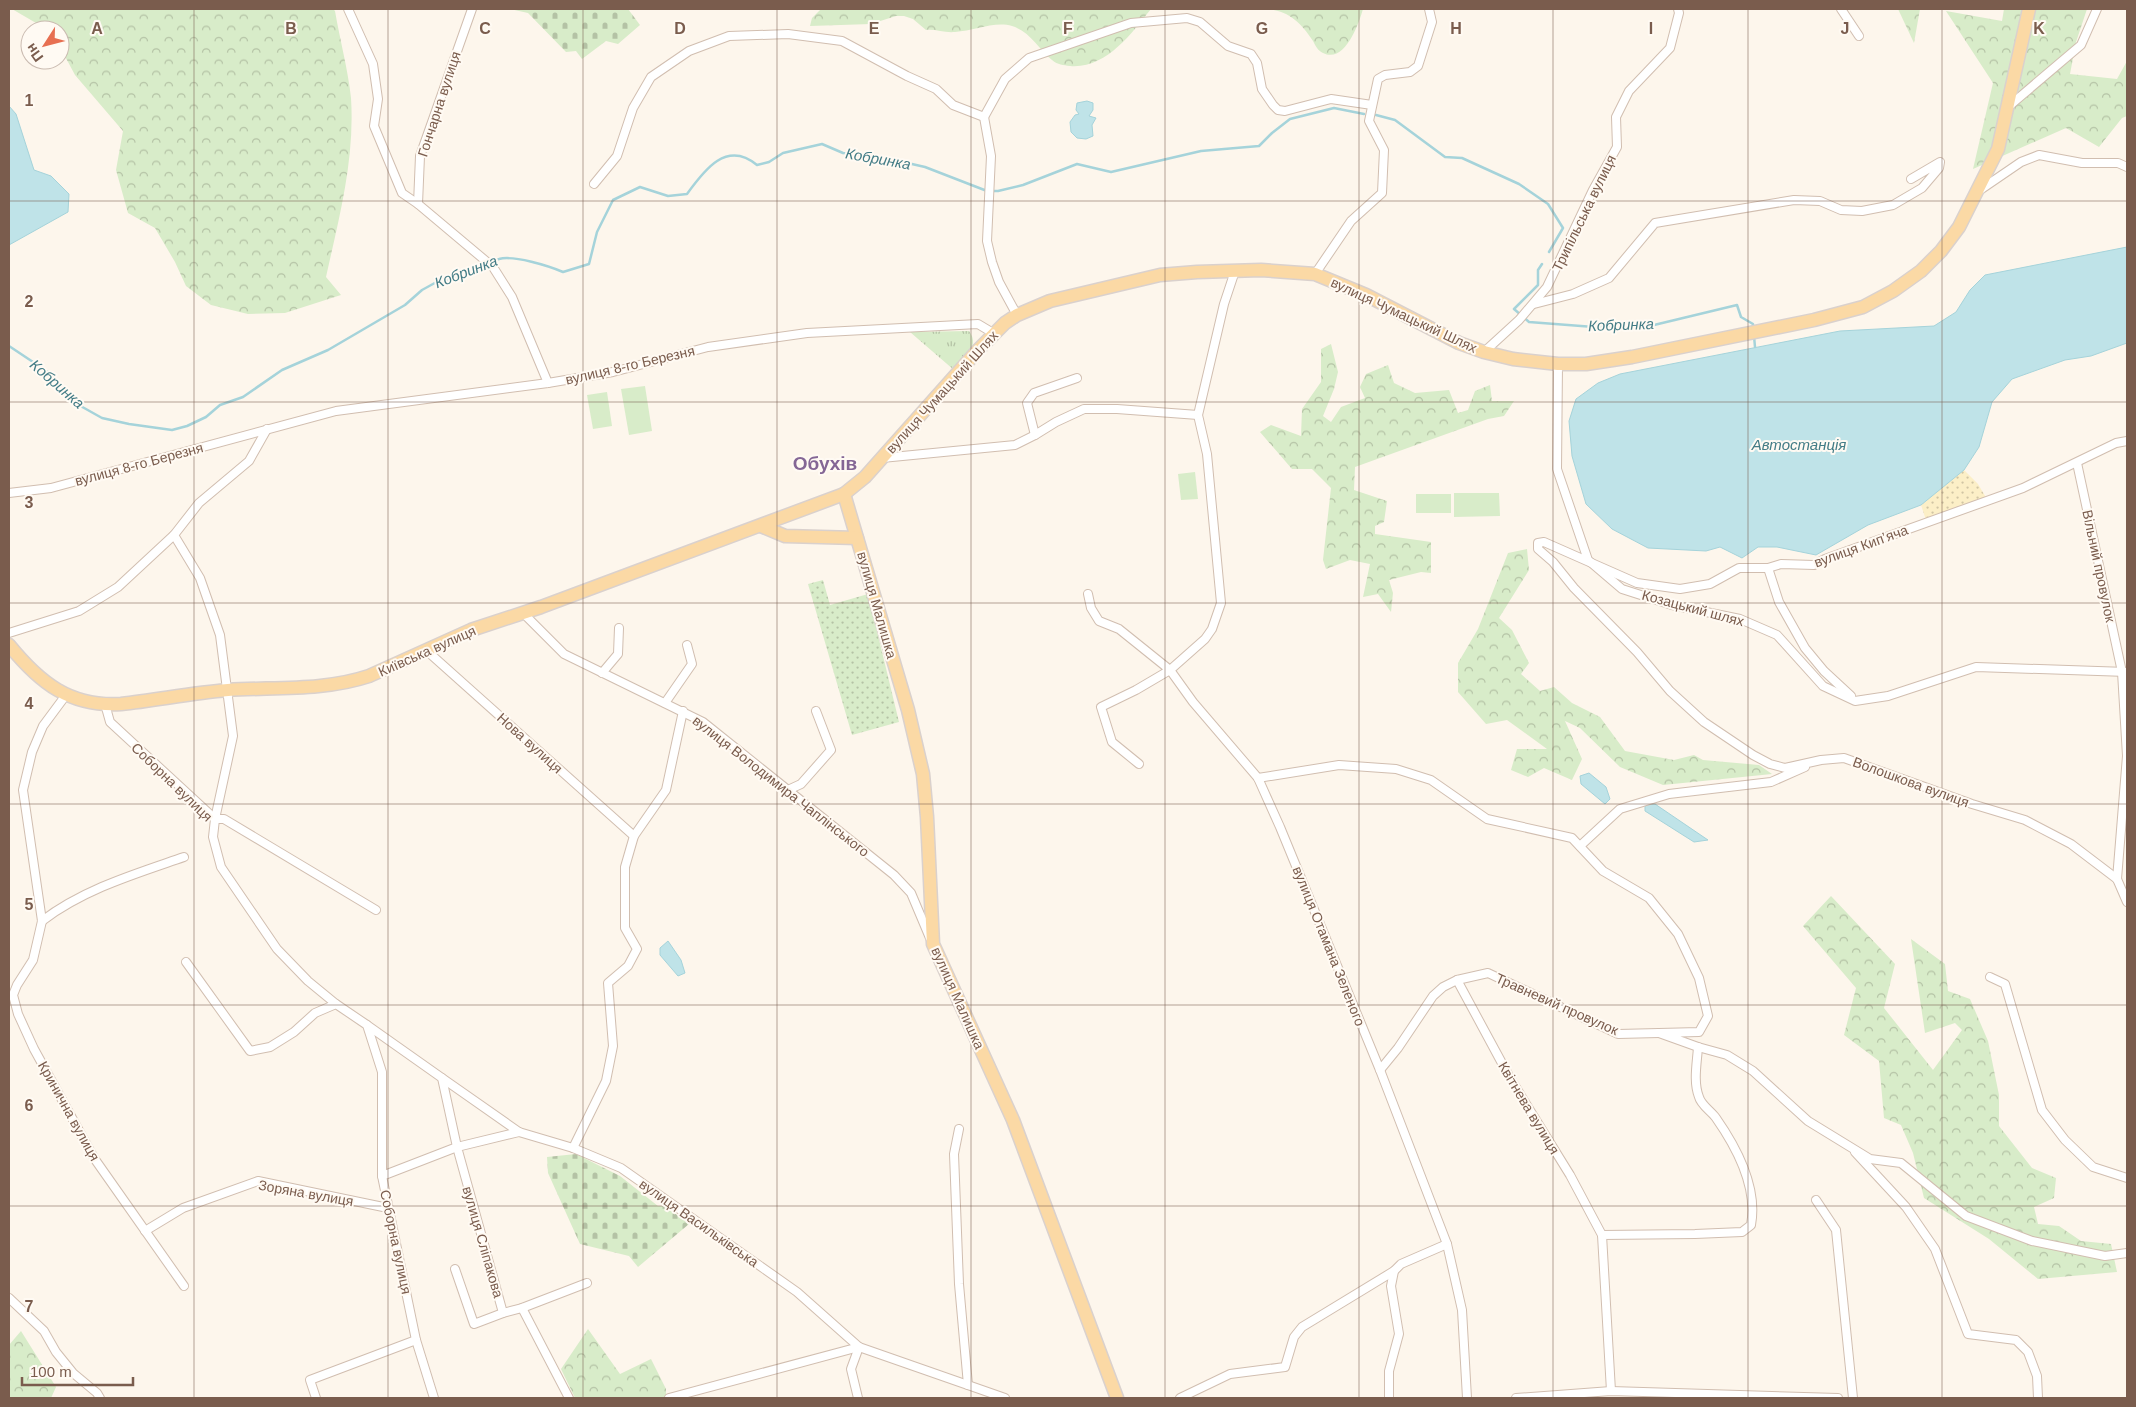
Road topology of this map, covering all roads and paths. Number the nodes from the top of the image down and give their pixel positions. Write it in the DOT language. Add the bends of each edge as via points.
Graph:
graph roads {
  1 [pos="348,9"];
  2 [pos="472,9"];
  3 [pos="1429,9"];
  4 [pos="1678,9"];
  5 [pos="1840,9"];
  6 [pos="2030,9"];
  7 [pos="2097,9"];
  8 [pos="1859,36"];
  9 [pos="1372,104"];
  10 [pos="2007,107"];
  11 [pos="984,117"];
  12 [pos="2127,167"];
  13 [pos="1911,179"];
  14 [pos="594,184"];
  15 [pos="1976,192"];
  16 [pos="418,204"];
  17 [pos="1234,271"];
  18 [pos="1315,274"];
  19 [pos="1534,304"];
  20 [pos="1018,315"];
  21 [pos="993,333"];
  22 [pos="1484,352"];
  23 [pos="1558,364"];
  24 [pos="1077,378"];
  25 [pos="548,383"];
  26 [pos="1198,415"];
  27 [pos="267,429"];
  28 [pos="1035,436"];
  29 [pos="2127,441"];
  30 [pos="882,458"];
  31 [pos="2077,463"];
  32 [pos="9,493"];
  33 [pos="844,494"];
  34 [pos="761,526"];
  35 [pos="174,534"];
  36 [pos="857,538"];
  37 [pos="1588,560"];
  38 [pos="1768,568"];
  39 [pos="1088,594"];
  40 [pos="523,613"];
  41 [pos="619,628"];
  42 [pos="9,633"];
  43 [pos="9,646"];
  44 [pos="686,646"];
  45 [pos="427,650"];
  46 [pos="1170,670"];
  47 [pos="2124,672"];
  48 [pos="602,673"];
  49 [pos="226,690"];
  50 [pos="66,695"];
  51 [pos="1855,701"];
  52 [pos="665,703"];
  53 [pos="105,704"];
  54 [pos="683,711"];
  55 [pos="816,712"];
  56 [pos="1821,760"];
  57 [pos="1139,764"];
  58 [pos="1258,778"];
  59 [pos="788,790"];
  60 [pos="215,820"];
  61 [pos="634,836"];
  62 [pos="1580,846"];
  63 [pos="184,857"];
  64 [pos="2116,879"];
  65 [pos="2127,902"];
  66 [pos="376,910"];
  67 [pos="42,921"];
  68 [pos="932,944"];
  69 [pos="186,962"];
  70 [pos="1990,977"];
  71 [pos="1457,980"];
  72 [pos="336,1004"];
  73 [pos="367,1025"];
  74 [pos="1659,1033"];
  75 [pos="1698,1048"];
  76 [pos="1380,1070"];
  77 [pos="442,1078"];
  78 [pos="959,1129"];
  79 [pos="519,1132"];
  80 [pos="1849,1146"];
  81 [pos="457,1147"];
  82 [pos="573,1148"];
  83 [pos="382,1176"];
  84 [pos="2127,1178"];
  85 [pos="1816,1200"];
  86 [pos="388,1208"];
  87 [pos="145,1231"];
  88 [pos="1602,1235"];
  89 [pos="1447,1244"];
  90 [pos="2127,1254"];
  91 [pos="455,1269"];
  92 [pos="1394,1271"];
  93 [pos="586,1283"];
  94 [pos="184,1286"];
  95 [pos="9,1298"];
  96 [pos="522,1308"];
  97 [pos="503,1313"];
  98 [pos="416,1340"];
  99 [pos="859,1346"];
  100 [pos="968,1385"];
  101 [pos="1611,1391"];
  102 [pos="100,1398"];
  103 [pos="316,1398"];
  104 [pos="434,1398"];
  105 [pos="569,1398"];
  106 [pos="669,1398"];
  107 [pos="858,1398"];
  108 [pos="1004,1398"];
  109 [pos="1117,1398"];
  110 [pos="1180,1398"];
  111 [pos="1389,1398"];
  112 [pos="1467,1398"];
  113 [pos="1516,1398"];
  114 [pos="1838,1398"];
  115 [pos="1853,1398"];
  116 [pos="2038,1398"];
  1 -- 16 [label="street" via="373,64 378,99 374,126 402,194"];
  2 -- 16 [label="street, Гончарна вулиця" via="420,156"];
  3 -- 9 [label="street" via="1432,22 1418,66 1410,72 1378,79"];
  4 -- 19 [label="street, Трипільська вулиця" via="1670,48 1629,91 1616,117 1617,147 1547,287"];
  5 -- 8 [label="street"];
  6 -- 10 [label="main road, вулиця Чумацький Шлях"];
  7 -- 10 [label="street" via="2081,44"];
  9 -- 11 [label="street" via="1331,99 1278,110 1262,89 1258,63 1251,54 1228,46 1200,22 1187,18 1130,23 1029,58 1005,80"];
  9 -- 18 [label="street" via="1369,121 1384,150 1382,193 1351,221"];
  10 -- 15 [label="main road, вулиця Чумацький Шлях" via="1998,149"];
  11 -- 14 [label="street" via="953,105 936,89 842,41 788,34 729,36 689,51 651,77 633,108 618,156"];
  11 -- 20 [label="street" via="991,156 987,241 999,282"];
  12 -- 15 [label="street" via="2118,163 2082,163 2039,155 2020,162"];
  13 -- 19 [label="street" via="1940,162 1939,168 1922,188 1893,205 1862,211 1841,210 1820,201 1794,200 1655,223 1608,278 1573,294"];
  15 -- 23 [label="main road, вулиця Чумацький Шлях" via="1959,227 1941,251 1921,271 1863,307 1632,357 1586,364"];
  16 -- 25 [label="street" via="492,267 512,297"];
  17 -- 18 [label="main road, вулиця Чумацький Шлях"];
  17 -- 20 [label="main road, вулиця Чумацький Шлях" via="1136,280 1050,300"];
  17 -- 26 [label="street"];
  18 -- 22 [label="main road, вулиця Чумацький Шлях" via="1441,335"];
  19 -- 22 [label="street, Трипільська вулиця"];
  20 -- 21 [label="main road, вулиця Чумацький Шлях"];
  21 -- 25 [label="street, вулиця 8-го Березня" via="978,324 807,333 708,346 613,372"];
  21 -- 30 [label="main road, вулиця Чумацький Шлях"];
  22 -- 23 [label="main road, вулиця Чумацький Шлях"];
  23 -- 37 [label="street" via="1557,469"];
  24 -- 28 [label="street" via="1034,393 1027,403"];
  25 -- 27 [label="street, вулиця 8-го Березня" via="336,411"];
  26 -- 28 [label="street" via="1084,409"];
  26 -- 46 [label="street" via="1208,454 1221,603 1205,639"];
  27 -- 32 [label="street, вулиця 8-го Березня" via="51,488"];
  27 -- 35 [label="street" via="249,461 199,503"];
  28 -- 30 [label="street" via="1015,445"];
  29 -- 31 [label="street, вулиця Кипʼяча" via="2116,443"];
  30 -- 33 [label="main road, вулиця Чумацький Шлях"];
  31 -- 38 [label="street, вулиця Кипʼяча" via="2023,488 1825,558 1814,565 1781,564"];
  31 -- 47 [label="street, Вільний провулок"];
  33 -- 34 [label="main road, Київська вулиця"];
  33 -- 36 [label="main road, вулиця Малишка"];
  34 -- 36 [label="main road" via="785,536"];
  34 -- 40 [label="main road, Київська вулиця"];
  35 -- 42 [label="street" via="118,587 79,611"];
  35 -- 49 [label="street" via="200,578 220,635"];
  36 -- 68 [label="main road, вулиця Малишка" via="908,710 923,774"];
  37 -- 38 [label="street, вулиця Кипʼяча" via="1637,583 1680,590 1710,584 1739,568"];
  37 -- 51 [label="street, Козацький шлях" via="1622,589 1672,605 1740,619 1776,635 1823,686"];
  37 -- 56 [label="street, Волошкова вулиця" via="1544,542 1538,543 1538,549 1574,588 1670,691 1704,722 1770,764 1785,768"];
  38 -- 51 [label="street" via="1778,602 1805,648 1824,672"];
  39 -- 46 [label="street, вулиця Отамана Зеленого" via="1090,608 1099,621 1120,629"];
  40 -- 45 [label="main road, Київська вулиця" via="471,630"];
  40 -- 48 [label="street, вулиця Володимира Чаплінського" via="564,654"];
  41 -- 48 [label="street" via="618,654"];
  43 -- 50 [label="main road, Київська вулиця" via="30,669"];
  44 -- 52 [label="street" via="692,664"];
  45 -- 49 [label="main road, Київська вулиця" via="385,671 354,681 323,686"];
  45 -- 61 [label="street, Нова вулиця"];
  46 -- 57 [label="street" via="1101,707 1112,742"];
  46 -- 58 [label="street, вулиця Отамана Зеленого"];
  47 -- 51 [label="street" via="1976,667 1888,696"];
  47 -- 64 [label="street, Вільний провулок" via="2127,756"];
  48 -- 52 [label="street, вулиця Володимира Чаплінського"];
  49 -- 53 [label="main road, Київська вулиця"];
  49 -- 60 [label="street" via="233,736"];
  50 -- 53 [label="main road, Київська вулиця"];
  50 -- 67 [label="street, Кринична вулиця" via="43,726 32,752 23,790"];
  52 -- 54 [label="street, вулиця Володимира Чаплінського"];
  53 -- 60 [label="street, Соборна вулиця" via="110,722"];
  54 -- 59 [label="street, вулиця Володимира Чаплінського" via="703,722"];
  54 -- 61 [label="street" via="666,790"];
  55 -- 59 [label="street" via="831,750 801,784"];
  56 -- 62 [label="street" via="1771,782 1669,794 1620,809"];
  56 -- 64 [label="street, Волошкова вулиця" via="1844,758 2025,820 2071,844"];
  58 -- 62 [label="street" via="1339,765 1396,769 1432,780 1486,819 1572,838"];
  58 -- 76 [label="street, вулиця Отамана Зеленого"];
  59 -- 68 [label="street, вулиця Володимира Чаплінського" via="894,875 911,893"];
  60 -- 66 [label="street" via="224,819"];
  60 -- 72 [label="street, Соборна вулиця" via="213,837 221,867 277,949"];
  61 -- 82 [label="street" via="625,867 624,892 625,928 637,949 628,966 608,982 613,1037 606,1081"];
  62 -- 74 [label="street, Травневий провулок" via="1603,871 1649,898 1678,934 1699,978 1708,1016 1699,1032"];
  63 -- 67 [label="street" via="108,884 61,906"];
  64 -- 65 [label="street, Волошкова вулиця"];
  67 -- 87 [label="street, Кринична вулиця" via="33,960 13,995 18,1014 94,1158"];
  68 -- 109 [label="main road, вулиця Малишка" via="1013,1120"];
  69 -- 72 [label="street" via="250,1051 270,1048 315,1013"];
  70 -- 84 [label="street" via="2005,984 2042,1110 2065,1140 2093,1167"];
  71 -- 74 [label="street, Травневий провулок" via="1488,973 1618,1034"];
  71 -- 76 [label="street, Травневий провулок" via="1433,996"];
  71 -- 88 [label="street, Квітнева вулиця"];
  72 -- 73 [label="street"];
  73 -- 77 [label="street"];
  73 -- 83 [label="street" via="382,1072"];
  74 -- 75 [label="street"];
  75 -- 80 [label="street" via="1727,1055 1754,1071 1808,1121"];
  75 -- 88 [label="street" via="1696,1084 1699,1099 1715,1116 1749,1183 1753,1214 1751,1225 1742,1232"];
  76 -- 89 [label="street, вулиця Отамана Зеленого"];
  77 -- 79 [label="street"];
  77 -- 81 [label="street"];
  78 -- 100 [label="street" via="954,1154 959,1284"];
  79 -- 81 [label="street"];
  79 -- 82 [label="street, вулиця Васильківська"];
  80 -- 90 [label="street" via="1870,1159 1901,1163 1966,1216 2032,1241 2105,1256"];
  80 -- 116 [label="street" via="1906,1207 1935,1249 1968,1334 2016,1340 2028,1352 2037,1376"];
  81 -- 83 [label="street, Соборна вулиця"];
  81 -- 97 [label="street, вулиця Сліпакова"];
  82 -- 99 [label="street, вулиця Васильківська" via="621,1168 798,1292"];
  83 -- 86 [label="street, Соборна вулиця"];
  85 -- 115 [label="street" via="1836,1230"];
  86 -- 87 [label="street, Зоряна вулиця" via="258,1181 183,1208"];
  86 -- 98 [label="street, Соборна вулиця"];
  87 -- 94 [label="street, Кринична вулиця"];
  88 -- 101 [label="street, Квітнева вулиця"];
  89 -- 92 [label="street" via="1401,1264"];
  89 -- 112 [label="street, вулиця Отамана Зеленого" via="1462,1310"];
  91 -- 97 [label="street" via="474,1324"];
  92 -- 110 [label="street" via="1302,1327 1294,1336 1285,1366 1230,1374"];
  92 -- 111 [label="street" via="1391,1286 1399,1334 1389,1371"];
  93 -- 96 [label="street, вулиця Сліпакова"];
  95 -- 102 [label="street" via="44,1331 73,1373"];
  96 -- 97 [label="street, вулиця Сліпакова"];
  96 -- 105 [label="street"];
  98 -- 103 [label="street" via="310,1380"];
  98 -- 104 [label="street, Соборна вулиця"];
  99 -- 100 [label="street, вулиця Васильківська"];
  99 -- 106 [label="street"];
  99 -- 107 [label="street" via="852,1370"];
  100 -- 108 [label="street, вулиця Васильківська"];
  101 -- 113 [label="street"];
  101 -- 114 [label="street"];
}
